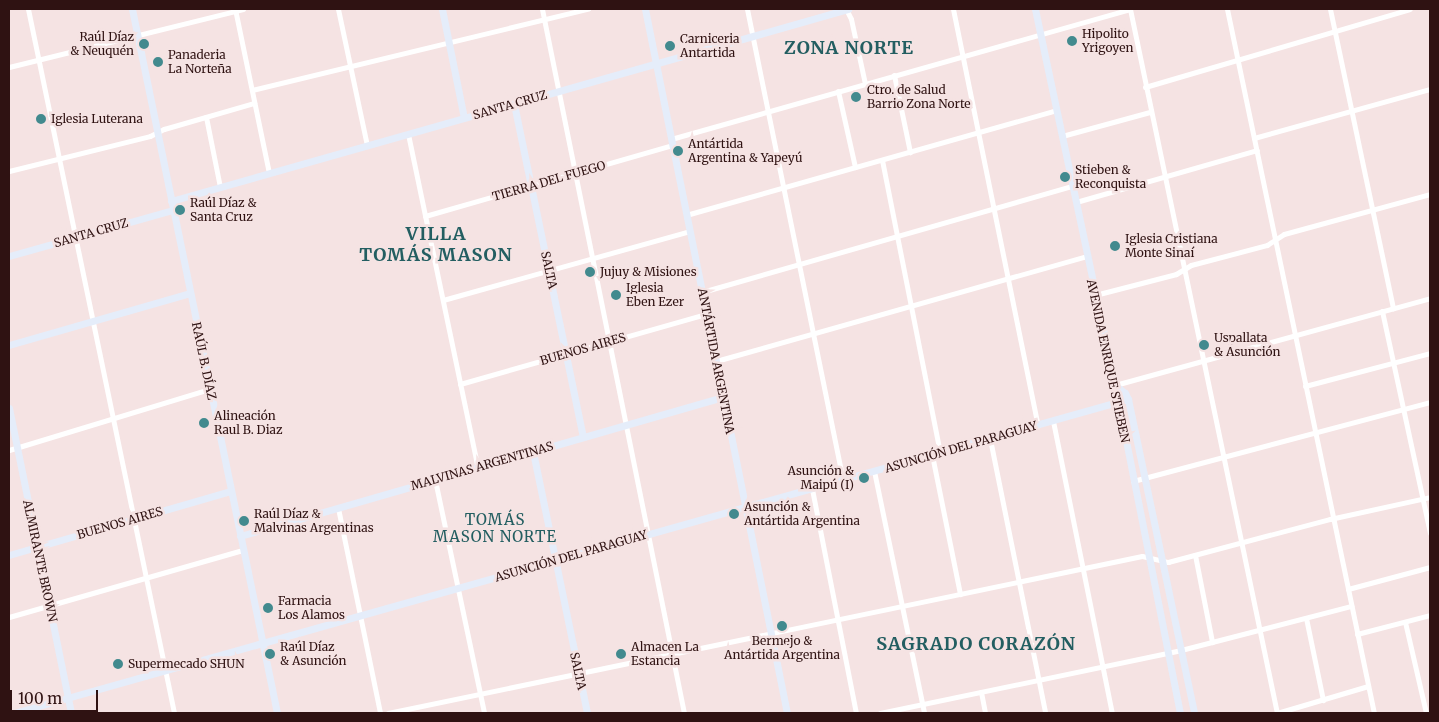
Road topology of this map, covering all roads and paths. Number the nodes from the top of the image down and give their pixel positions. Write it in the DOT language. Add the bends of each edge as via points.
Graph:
graph roads {
  1 [pos="28,9"];
  2 [pos="132,9"];
  3 [pos="243,9"];
  4 [pos="338,9"];
  5 [pos="442,9"];
  6 [pos="542,9"];
  7 [pos="588,9"];
  8 [pos="645,9"];
  9 [pos="747,9"];
  10 [pos="847,9"];
  11 [pos="953,9"];
  12 [pos="1036,9"];
  13 [pos="1129,9"];
  14 [pos="1227,9"];
  15 [pos="1330,9"];
  16 [pos="1410,9"];
  17 [pos="235,10"];
  18 [pos="544,19"];
  19 [pos="1334,31"];
  20 [pos="1041,34"];
  21 [pos="137,35"];
  22 [pos="753,36"];
  23 [pos="449,42"];
  24 [pos="963,56"];
  25 [pos="1238,59"];
  26 [pos="39,60"];
  27 [pos="656,64"];
  28 [pos="350,66"];
  29 [pos="9,68"];
  30 [pos="894,75"];
  31 [pos="865,84"];
  32 [pos="1145,87"];
  33 [pos="1430,89"];
  34 [pos="252,90"];
  35 [pos="558,91"];
  36 [pos="838,91"];
  37 [pos="254,103"];
  38 [pos="514,104"];
  39 [pos="1056,110"];
  40 [pos="768,111"];
  41 [pos="1351,111"];
  42 [pos="1150,112"];
  43 [pos="206,117"];
  44 [pos="464,118"];
  45 [pos="979,132"];
  46 [pos="157,133"];
  47 [pos="408,134"];
  48 [pos="1062,136"];
  49 [pos="1254,138"];
  50 [pos="672,142"];
  51 [pos="366,146"];
  52 [pos="1257,150"];
  53 [pos="910,152"];
  54 [pos="59,158"];
  55 [pos="882,160"];
  56 [pos="855,167"];
  57 [pos="9,171"];
  58 [pos="269,173"];
  59 [pos="574,173"];
  60 [pos="1164,177"];
  61 [pos="531,186"];
  62 [pos="1072,186"];
  63 [pos="220,187"];
  64 [pos="784,188"];
  65 [pos="1430,194"];
  66 [pos="171,201"];
  67 [pos="1076,202"];
  68 [pos="995,208"];
  69 [pos="173,210"];
  70 [pos="1372,210"];
  71 [pos="425,216"];
  72 [pos="686,216"];
  73 [pos="690,231"];
  74 [pos="897,236"];
  75 [pos="76,238"];
  76 [pos="1275,240"];
  77 [pos="9,256"];
  78 [pos="1087,256"];
  79 [pos="592,258"];
  80 [pos="799,264"];
  81 [pos="549,270"];
  82 [pos="1184,270"];
  83 [pos="1008,278"];
  84 [pos="702,292"];
  85 [pos="190,293"];
  86 [pos="1095,295"];
  87 [pos="1430,298"];
  88 [pos="443,300"];
  89 [pos="911,306"];
  90 [pos="1392,308"];
  91 [pos="1382,311"];
  92 [pos="706,314"];
  93 [pos="93,321"];
  94 [pos="813,333"];
  95 [pos="1295,335"];
  96 [pos="608,342"];
  97 [pos="9,345"];
  98 [pos="1430,353"];
  99 [pos="566,354"];
  100 [pos="1203,360"];
  101 [pos="716,361"];
  102 [pos="1394,363"];
  103 [pos="460,384"];
  104 [pos="1115,385"];
  105 [pos="1306,386"];
  106 [pos="210,389"];
  107 [pos="723,397"];
  108 [pos="1128,400"];
  109 [pos="1430,402"];
  110 [pos="1117,403"];
  111 [pos="9,408"];
  112 [pos="1404,410"];
  113 [pos="113,417"];
  114 [pos="1053,421"];
  115 [pos="625,425"];
  116 [pos="1038,425"];
  117 [pos="1315,433"];
  118 [pos="583,437"];
  119 [pos="990,438"];
  120 [pos="17,447"];
  121 [pos="9,450"];
  122 [pos="533,452"];
  123 [pos="940,452"];
  124 [pos="932,455"];
  125 [pos="1223,457"];
  126 [pos="478,468"];
  127 [pos="874,471"];
  128 [pos="1145,478"];
  129 [pos="435,480"];
  130 [pos="843,480"];
  131 [pos="1133,481"];
  132 [pos="812,489"];
  133 [pos="231,491"];
  134 [pos="1430,497"];
  135 [pos="1423,499"];
  136 [pos="745,507"];
  137 [pos="338,508"];
  138 [pos="134,519"];
  139 [pos="1333,519"];
  140 [pos="1430,532"];
  141 [pos="647,534"];
  142 [pos="240,536"];
  143 [pos="1241,544"];
  144 [pos="38,546"];
  145 [pos="243,550"];
  146 [pos="9,554"];
  147 [pos="1195,555"];
  148 [pos="1148,556"];
  149 [pos="555,560"];
  150 [pos="1162,561"];
  151 [pos="1430,567"];
  152 [pos="1083,569"];
  153 [pos="146,578"];
  154 [pos="1018,582"];
  155 [pos="458,588"];
  156 [pos="1348,589"];
  157 [pos="960,594"];
  158 [pos="50,605"];
  159 [pos="902,606"];
  160 [pos="1352,606"];
  161 [pos="1430,615"];
  162 [pos="360,616"];
  163 [pos="9,617"];
  164 [pos="1306,618"];
  165 [pos="838,620"];
  166 [pos="1406,622"];
  167 [pos="1259,630"];
  168 [pos="771,634"];
  169 [pos="1358,634"];
  170 [pos="1212,642"];
  171 [pos="262,643"];
  172 [pos="1181,650"];
  173 [pos="1168,653"];
  174 [pos="672,654"];
  175 [pos="1103,666"];
  176 [pos="166,670"];
  177 [pos="579,674"];
  178 [pos="1038,680"];
  179 [pos="1368,686"];
  180 [pos="981,692"];
  181 [pos="480,694"];
  182 [pos="68,698"];
  183 [pos="1323,700"];
  184 [pos="922,704"];
  185 [pos="14,713"];
  186 [pos="71,713"];
  187 [pos="174,713"];
  188 [pos="277,713"];
  189 [pos="380,713"];
  190 [pos="388,713"];
  191 [pos="484,713"];
  192 [pos="587,713"];
  193 [pos="684,713"];
  194 [pos="787,713"];
  195 [pos="856,713"];
  196 [pos="880,713"];
  197 [pos="924,713"];
  198 [pos="985,713"];
  199 [pos="1045,713"];
  200 [pos="1112,713"];
  201 [pos="1180,713"];
  202 [pos="1194,713"];
  203 [pos="1277,713"];
  204 [pos="1374,713"];
  205 [pos="1426,713"];
  1 -- 26 [label="street"];
  2 -- 21 [label="main road, RAÚL B. DÍAZ"];
  3 -- 17 [label="street"];
  4 -- 28 [label="street"];
  5 -- 23 [label="main road"];
  6 -- 18 [label="street"];
  7 -- 18 [label="street"];
  8 -- 27 [label="main road, ANTÁRTIDA ARGENTINA"];
  9 -- 22 [label="street"];
  10 -- 22 [label="main road, SANTA CRUZ"];
  10 -- 31 [label="street" via="852,19"];
  11 -- 24 [label="street"];
  12 -- 20 [label="main road, AVENIDA ENRIQUE STIEBEN"];
  13 -- 20 [label="street, TIERRA DEL FUEGO"];
  13 -- 32 [label="street"];
  14 -- 25 [label="street"];
  15 -- 19 [label="street"];
  16 -- 19 [label="street"];
  17 -- 21 [label="street"];
  17 -- 34 [label="street"];
  18 -- 23 [label="street"];
  18 -- 35 [label="street"];
  19 -- 25 [label="street"];
  19 -- 41 [label="street"];
  20 -- 24 [label="street, TIERRA DEL FUEGO"];
  20 -- 39 [label="main road, AVENIDA ENRIQUE STIEBEN"];
  21 -- 26 [label="street"];
  21 -- 46 [label="main road, RAÚL B. DÍAZ"];
  22 -- 27 [label="main road, SANTA CRUZ"];
  22 -- 40 [label="street"];
  23 -- 28 [label="street"];
  23 -- 44 [label="main road"];
  24 -- 30 [label="street, TIERRA DEL FUEGO"];
  24 -- 45 [label="street"];
  25 -- 32 [label="street"];
  25 -- 49 [label="street"];
  26 -- 29 [label="street"];
  26 -- 54 [label="street"];
  27 -- 35 [label="main road, SANTA CRUZ"];
  27 -- 50 [label="main road, ANTÁRTIDA ARGENTINA"];
  28 -- 34 [label="street"];
  28 -- 51 [label="street"];
  30 -- 31 [label="street, TIERRA DEL FUEGO"];
  30 -- 53 [label="street"];
  31 -- 36 [label="street, TIERRA DEL FUEGO"];
  32 -- 42 [label="street"];
  33 -- 41 [label="street"];
  34 -- 37 [label="street"];
  35 -- 38 [label="main road, SANTA CRUZ"];
  35 -- 59 [label="street"];
  36 -- 40 [label="street, TIERRA DEL FUEGO"];
  36 -- 56 [label="street"];
  37 -- 43 [label="street"];
  37 -- 58 [label="street"];
  38 -- 44 [label="main road, SANTA CRUZ"];
  38 -- 61 [label="main road, SALTA"];
  39 -- 45 [label="street"];
  39 -- 48 [label="main road, AVENIDA ENRIQUE STIEBEN"];
  40 -- 50 [label="street, TIERRA DEL FUEGO"];
  40 -- 64 [label="street"];
  41 -- 49 [label="street"];
  41 -- 70 [label="street"];
  42 -- 48 [label="street"];
  42 -- 60 [label="street"];
  43 -- 46 [label="street"];
  43 -- 63 [label="street"];
  44 -- 47 [label="main road, SANTA CRUZ"];
  45 -- 53 [label="street"];
  45 -- 68 [label="street"];
  46 -- 54 [label="street"];
  46 -- 66 [label="main road, RAÚL B. DÍAZ"];
  47 -- 51 [label="main road, SANTA CRUZ"];
  47 -- 71 [label="street"];
  48 -- 62 [label="main road, AVENIDA ENRIQUE STIEBEN"];
  49 -- 52 [label="street"];
  50 -- 59 [label="street, TIERRA DEL FUEGO"];
  50 -- 72 [label="main road, ANTÁRTIDA ARGENTINA"];
  51 -- 58 [label="main road, SANTA CRUZ"];
  52 -- 60 [label="street"];
  52 -- 76 [label="street"];
  53 -- 55 [label="street"];
  54 -- 57 [label="street"];
  54 -- 75 [label="street"];
  55 -- 56 [label="street"];
  55 -- 74 [label="street"];
  56 -- 64 [label="street"];
  58 -- 63 [label="main road, SANTA CRUZ"];
  59 -- 61 [label="street, TIERRA DEL FUEGO"];
  59 -- 79 [label="street"];
  60 -- 67 [label="street"];
  60 -- 82 [label="street"];
  61 -- 71 [label="street, TIERRA DEL FUEGO"];
  61 -- 81 [label="main road, SALTA"];
  62 -- 67 [label="main road, AVENIDA ENRIQUE STIEBEN"];
  62 -- 68 [label="street"];
  63 -- 66 [label="main road, SANTA CRUZ"];
  64 -- 72 [label="street"];
  64 -- 80 [label="street"];
  65 -- 70 [label="street"];
  66 -- 69 [label="main road, RAÚL B. DÍAZ"];
  67 -- 78 [label="main road, AVENIDA ENRIQUE STIEBEN"];
  68 -- 74 [label="street"];
  68 -- 83 [label="street"];
  69 -- 75 [label="main road, SANTA CRUZ"];
  69 -- 85 [label="main road, RAÚL B. DÍAZ"];
  70 -- 76 [label="street" via="1284,234"];
  70 -- 90 [label="street"];
  71 -- 88 [label="street"];
  72 -- 73 [label="main road, ANTÁRTIDA ARGENTINA"];
  73 -- 79 [label="street"];
  73 -- 84 [label="main road, ANTÁRTIDA ARGENTINA"];
  74 -- 80 [label="street"];
  74 -- 89 [label="street"];
  75 -- 77 [label="main road, SANTA CRUZ"];
  75 -- 93 [label="street"];
  76 -- 82 [label="street" via="1267,245 1191,265"];
  76 -- 95 [label="street"];
  78 -- 83 [label="street"];
  78 -- 86 [label="main road, AVENIDA ENRIQUE STIEBEN"];
  79 -- 81 [label="street"];
  79 -- 96 [label="street"];
  80 -- 84 [label="street"];
  80 -- 94 [label="street"];
  81 -- 88 [label="street"];
  81 -- 99 [label="main road, SALTA"];
  82 -- 86 [label="street"];
  82 -- 100 [label="street"];
  83 -- 89 [label="street"];
  83 -- 116 [label="street"];
  84 -- 92 [label="main road, ANTÁRTIDA ARGENTINA"];
  85 -- 93 [label="main road"];
  85 -- 106 [label="main road, RAÚL B. DÍAZ"];
  86 -- 104 [label="main road, AVENIDA ENRIQUE STIEBEN"];
  87 -- 90 [label="street"];
  88 -- 103 [label="street"];
  89 -- 94 [label="street"];
  89 -- 123 [label="street"];
  90 -- 91 [label="street"];
  91 -- 95 [label="street"];
  91 -- 102 [label="street"];
  92 -- 96 [label="street, BUENOS AIRES"];
  92 -- 101 [label="main road, ANTÁRTIDA ARGENTINA"];
  93 -- 97 [label="main road"];
  93 -- 113 [label="street"];
  94 -- 101 [label="street"];
  94 -- 130 [label="street"];
  95 -- 100 [label="street"];
  95 -- 105 [label="street"];
  96 -- 99 [label="street, BUENOS AIRES"];
  96 -- 115 [label="street"];
  98 -- 102 [label="street"];
  99 -- 103 [label="street, BUENOS AIRES"];
  99 -- 118 [label="main road, SALTA"];
  100 -- 104 [label="street"];
  100 -- 125 [label="street"];
  101 -- 107 [label="main road, ANTÁRTIDA ARGENTINA"];
  102 -- 105 [label="street"];
  102 -- 112 [label="street"];
  103 -- 126 [label="street"];
  104 -- 108 [label="main road" via="1126,393"];
  104 -- 110 [label="main road, AVENIDA ENRIQUE STIEBEN"];
  105 -- 117 [label="street"];
  106 -- 113 [label="street"];
  106 -- 133 [label="main road, RAÚL B. DÍAZ"];
  107 -- 115 [label="main road, MALVINAS ARGENTINAS"];
  107 -- 136 [label="main road, ANTÁRTIDA ARGENTINA"];
  108 -- 110 [label="main road, ASUNCIÓN DEL PARAGUAY"];
  108 -- 128 [label="main road, AVENIDA ENRIQUE STIEBEN"];
  109 -- 112 [label="street"];
  110 -- 114 [label="main road, ASUNCIÓN DEL PARAGUAY"];
  110 -- 131 [label="main road, AVENIDA ENRIQUE STIEBEN"];
  111 -- 120 [label="main road, ALMIRANTE BROWN"];
  112 -- 117 [label="street"];
  112 -- 135 [label="street"];
  113 -- 120 [label="street"];
  113 -- 138 [label="street"];
  114 -- 116 [label="main road, ASUNCIÓN DEL PARAGUAY"];
  114 -- 152 [label="street"];
  115 -- 118 [label="main road, MALVINAS ARGENTINAS"];
  115 -- 141 [label="street"];
  116 -- 119 [label="main road, ASUNCIÓN DEL PARAGUAY"];
  117 -- 125 [label="street"];
  117 -- 139 [label="street"];
  118 -- 122 [label="main road, MALVINAS ARGENTINAS"];
  119 -- 123 [label="main road, ASUNCIÓN DEL PARAGUAY"];
  119 -- 154 [label="street"];
  120 -- 121 [label="street"];
  120 -- 144 [label="main road, ALMIRANTE BROWN"];
  122 -- 126 [label="main road, MALVINAS ARGENTINAS"];
  122 -- 149 [label="main road, SALTA"];
  123 -- 124 [label="main road, ASUNCIÓN DEL PARAGUAY"];
  124 -- 127 [label="main road, ASUNCIÓN DEL PARAGUAY"];
  124 -- 157 [label="street"];
  125 -- 128 [label="street"];
  125 -- 143 [label="street"];
  126 -- 129 [label="main road, MALVINAS ARGENTINAS"];
  127 -- 130 [label="main road, ASUNCIÓN DEL PARAGUAY"];
  127 -- 159 [label="street"];
  128 -- 131 [label="street"];
  128 -- 150 [label="main road, AVENIDA ENRIQUE STIEBEN"];
  129 -- 137 [label="main road, MALVINAS ARGENTINAS"];
  129 -- 155 [label="street"];
  130 -- 132 [label="main road, ASUNCIÓN DEL PARAGUAY"];
  131 -- 148 [label="main road, AVENIDA ENRIQUE STIEBEN"];
  132 -- 136 [label="main road, ASUNCIÓN DEL PARAGUAY"];
  132 -- 165 [label="street"];
  133 -- 138 [label="main road, BUENOS AIRES"];
  133 -- 142 [label="main road, RAÚL B. DÍAZ"];
  134 -- 135 [label="street"];
  135 -- 139 [label="street"];
  135 -- 140 [label="street"];
  136 -- 141 [label="main road, ASUNCIÓN DEL PARAGUAY"];
  136 -- 168 [label="main road, ANTÁRTIDA ARGENTINA"];
  137 -- 142 [label="main road, MALVINAS ARGENTINAS"];
  137 -- 162 [label="street"];
  138 -- 144 [label="main road, BUENOS AIRES"];
  138 -- 153 [label="street"];
  139 -- 143 [label="street"];
  139 -- 156 [label="street"];
  141 -- 149 [label="main road, ASUNCIÓN DEL PARAGUAY"];
  141 -- 174 [label="street"];
  142 -- 145 [label="main road, RAÚL B. DÍAZ"];
  143 -- 147 [label="street"];
  143 -- 167 [label="street"];
  144 -- 146 [label="main road, BUENOS AIRES"];
  144 -- 158 [label="main road, ALMIRANTE BROWN"];
  145 -- 153 [label="street"];
  145 -- 171 [label="main road, RAÚL B. DÍAZ"];
  147 -- 150 [label="street"];
  147 -- 170 [label="street"];
  148 -- 150 [label="street"];
  148 -- 152 [label="street"];
  148 -- 173 [label="main road, AVENIDA ENRIQUE STIEBEN"];
  149 -- 155 [label="main road, ASUNCIÓN DEL PARAGUAY"];
  149 -- 177 [label="main road, SALTA"];
  150 -- 172 [label="main road, AVENIDA ENRIQUE STIEBEN"];
  151 -- 156 [label="street"];
  152 -- 154 [label="street"];
  152 -- 175 [label="street"];
  153 -- 158 [label="street"];
  153 -- 176 [label="street"];
  154 -- 157 [label="street"];
  154 -- 178 [label="street"];
  155 -- 162 [label="main road, ASUNCIÓN DEL PARAGUAY"];
  155 -- 181 [label="street"];
  156 -- 160 [label="street"];
  157 -- 159 [label="street"];
  158 -- 163 [label="street"];
  158 -- 182 [label="main road, ALMIRANTE BROWN"];
  159 -- 165 [label="street"];
  159 -- 184 [label="street"];
  160 -- 164 [label="street"];
  160 -- 169 [label="street"];
  161 -- 166 [label="street"];
  162 -- 171 [label="main road, ASUNCIÓN DEL PARAGUAY"];
  162 -- 189 [label="street"];
  164 -- 167 [label="street"];
  164 -- 183 [label="street"];
  165 -- 168 [label="street"];
  165 -- 195 [label="street"];
  166 -- 169 [label="street"];
  166 -- 205 [label="street"];
  167 -- 170 [label="street"];
  167 -- 203 [label="street"];
  168 -- 174 [label="street"];
  168 -- 194 [label="main road, ANTÁRTIDA ARGENTINA"];
  169 -- 179 [label="street"];
  170 -- 172 [label="street"];
  171 -- 176 [label="main road, ASUNCIÓN DEL PARAGUAY"];
  171 -- 188 [label="main road, RAÚL B. DÍAZ"];
  172 -- 173 [label="street"];
  172 -- 202 [label="main road, AVENIDA ENRIQUE STIEBEN"];
  173 -- 175 [label="street"];
  173 -- 201 [label="main road, AVENIDA ENRIQUE STIEBEN"];
  174 -- 177 [label="street"];
  174 -- 193 [label="street"];
  175 -- 178 [label="street"];
  175 -- 200 [label="street"];
  176 -- 182 [label="main road, ASUNCIÓN DEL PARAGUAY"];
  176 -- 187 [label="street"];
  177 -- 181 [label="street"];
  177 -- 192 [label="main road, SALTA"];
  178 -- 180 [label="street"];
  178 -- 199 [label="street"];
  179 -- 183 [label="street"];
  179 -- 204 [label="street"];
  180 -- 184 [label="street"];
  180 -- 198 [label="street"];
  181 -- 190 [label="street"];
  181 -- 191 [label="street"];
  182 -- 185 [label="main road, ASUNCIÓN DEL PARAGUAY"];
  182 -- 186 [label="main road, ALMIRANTE BROWN"];
  183 -- 203 [label="street"];
  184 -- 196 [label="street"];
  184 -- 197 [label="street"];
}
